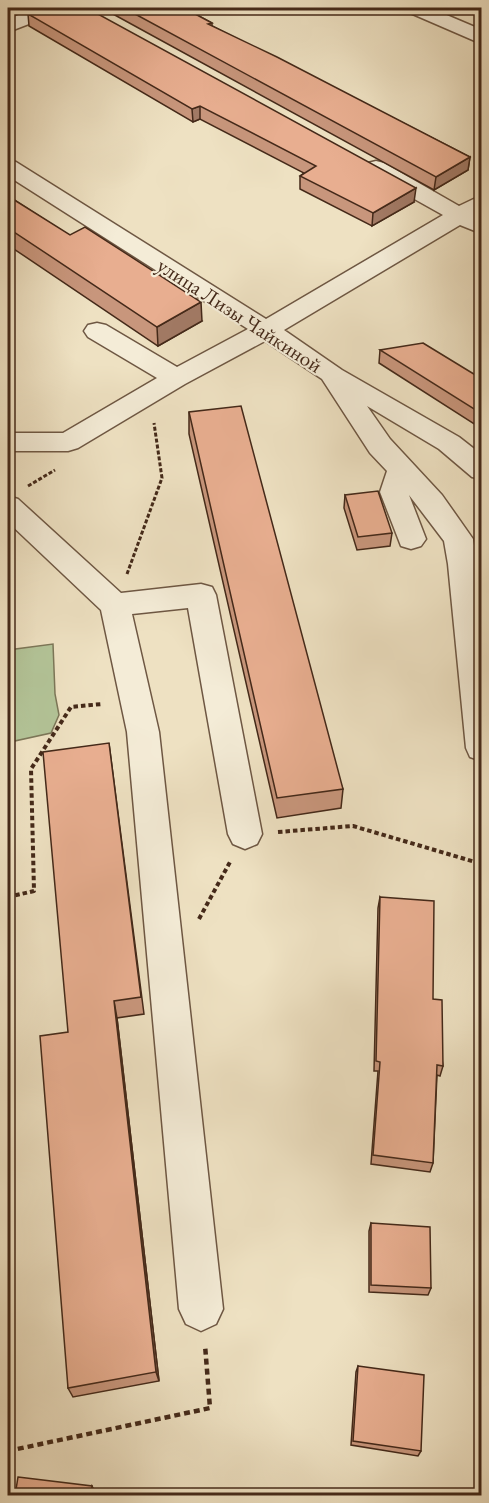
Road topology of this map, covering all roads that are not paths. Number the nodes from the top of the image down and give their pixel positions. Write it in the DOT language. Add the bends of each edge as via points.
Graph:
graph roads {
  1 [pos="53,8"];
  2 [pos="415,8"];
  3 [pos="8,26"];
  4 [pos="482,38"];
  5 [pos="356,158"];
  6 [pos="8,167"];
  7 [pos="482,202"];
  8 [pos="471,221"];
  9 [pos="266,330"];
  10 [pos="97,331"];
  11 [pos="331,373"];
  12 [pos="176,378"];
  13 [pos="8,442"];
  14 [pos="401,470"];
  15 [pos="482,470"];
  16 [pos="13,499"];
  17 [pos="470,537"];
  18 [pos="411,539"];
  19 [pos="115,605"];
  20 [pos="482,748"];
  21 [pos="245,834"];
  22 [pos="201,1309"];
  1 -- 3 [label="street"];
  2 -- 4 [label="street"];
  5 -- 8 [label="street"];
  6 -- 9 [label="street, улица Лизы Чайкиной"];
  7 -- 8 [label="street"];
  8 -- 9 [label="street"];
  9 -- 11 [label="street, улица Лизы Чайкиной"];
  9 -- 12 [label="street"];
  10 -- 12 [label="street"];
  11 -- 14 [label="street, улица Лизы Чайкиной"];
  11 -- 15 [label="street" via="449,443"];
  12 -- 13 [label="street" via="68,442"];
  14 -- 17 [label="street, улица Лизы Чайкиной"];
  14 -- 18 [label="street" via="394,492"];
  16 -- 19 [label="street"];
  17 -- 20 [label="street, улица Лизы Чайкиной" via="463,564"];
  19 -- 21 [label="street" via="201,595"];
  19 -- 22 [label="street" via="143,732"];
}
